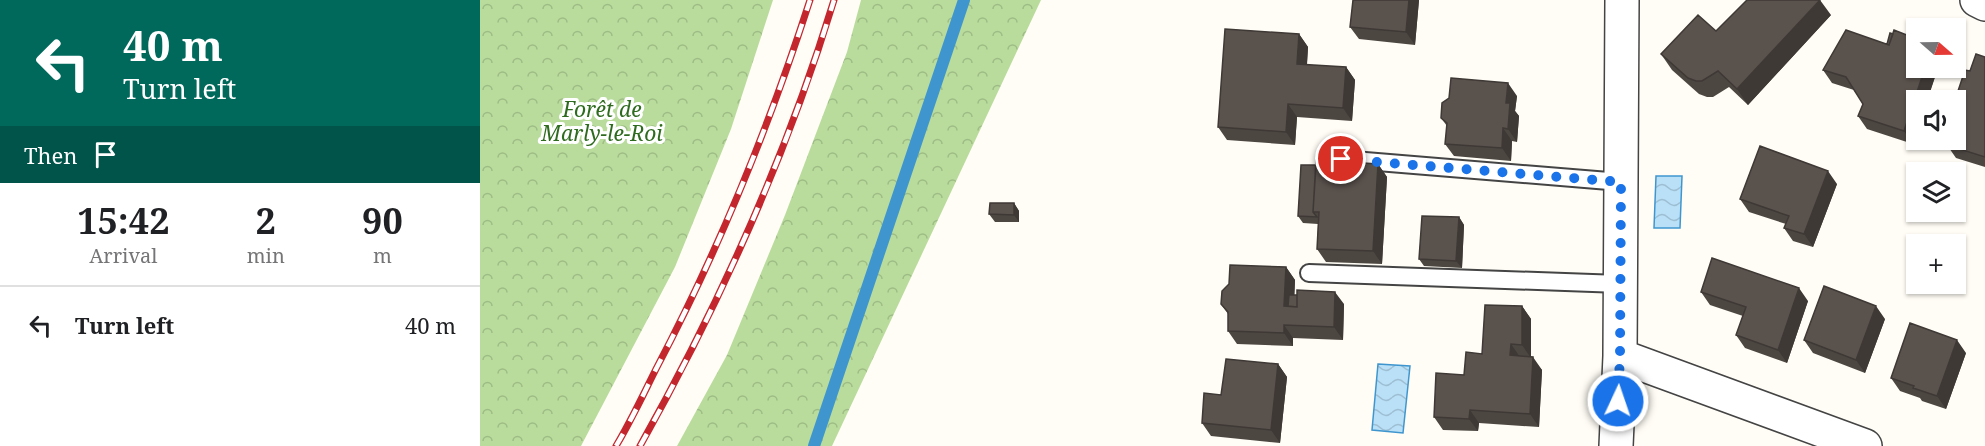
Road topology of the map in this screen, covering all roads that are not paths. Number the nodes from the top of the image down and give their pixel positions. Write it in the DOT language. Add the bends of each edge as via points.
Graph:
graph roads {
  1 [pos="1622,0"];
  2 [pos="1977,0"];
  3 [pos="1985,4"];
  4 [pos="1341,159"];
  5 [pos="1621,182"];
  6 [pos="1309,273"];
  7 [pos="1620,284"];
  8 [pos="1620,356"];
  9 [pos="1616,446"];
  10 [pos="1865,446"];
  1 -- 5 [label="street"];
  2 -- 3 [label="street"];
  4 -- 5 [label="lane"];
  5 -- 7 [label="street"];
  6 -- 7 [label="lane"];
  7 -- 8 [label="street"];
  8 -- 9 [label="street"];
  8 -- 10 [label="street"];
}
